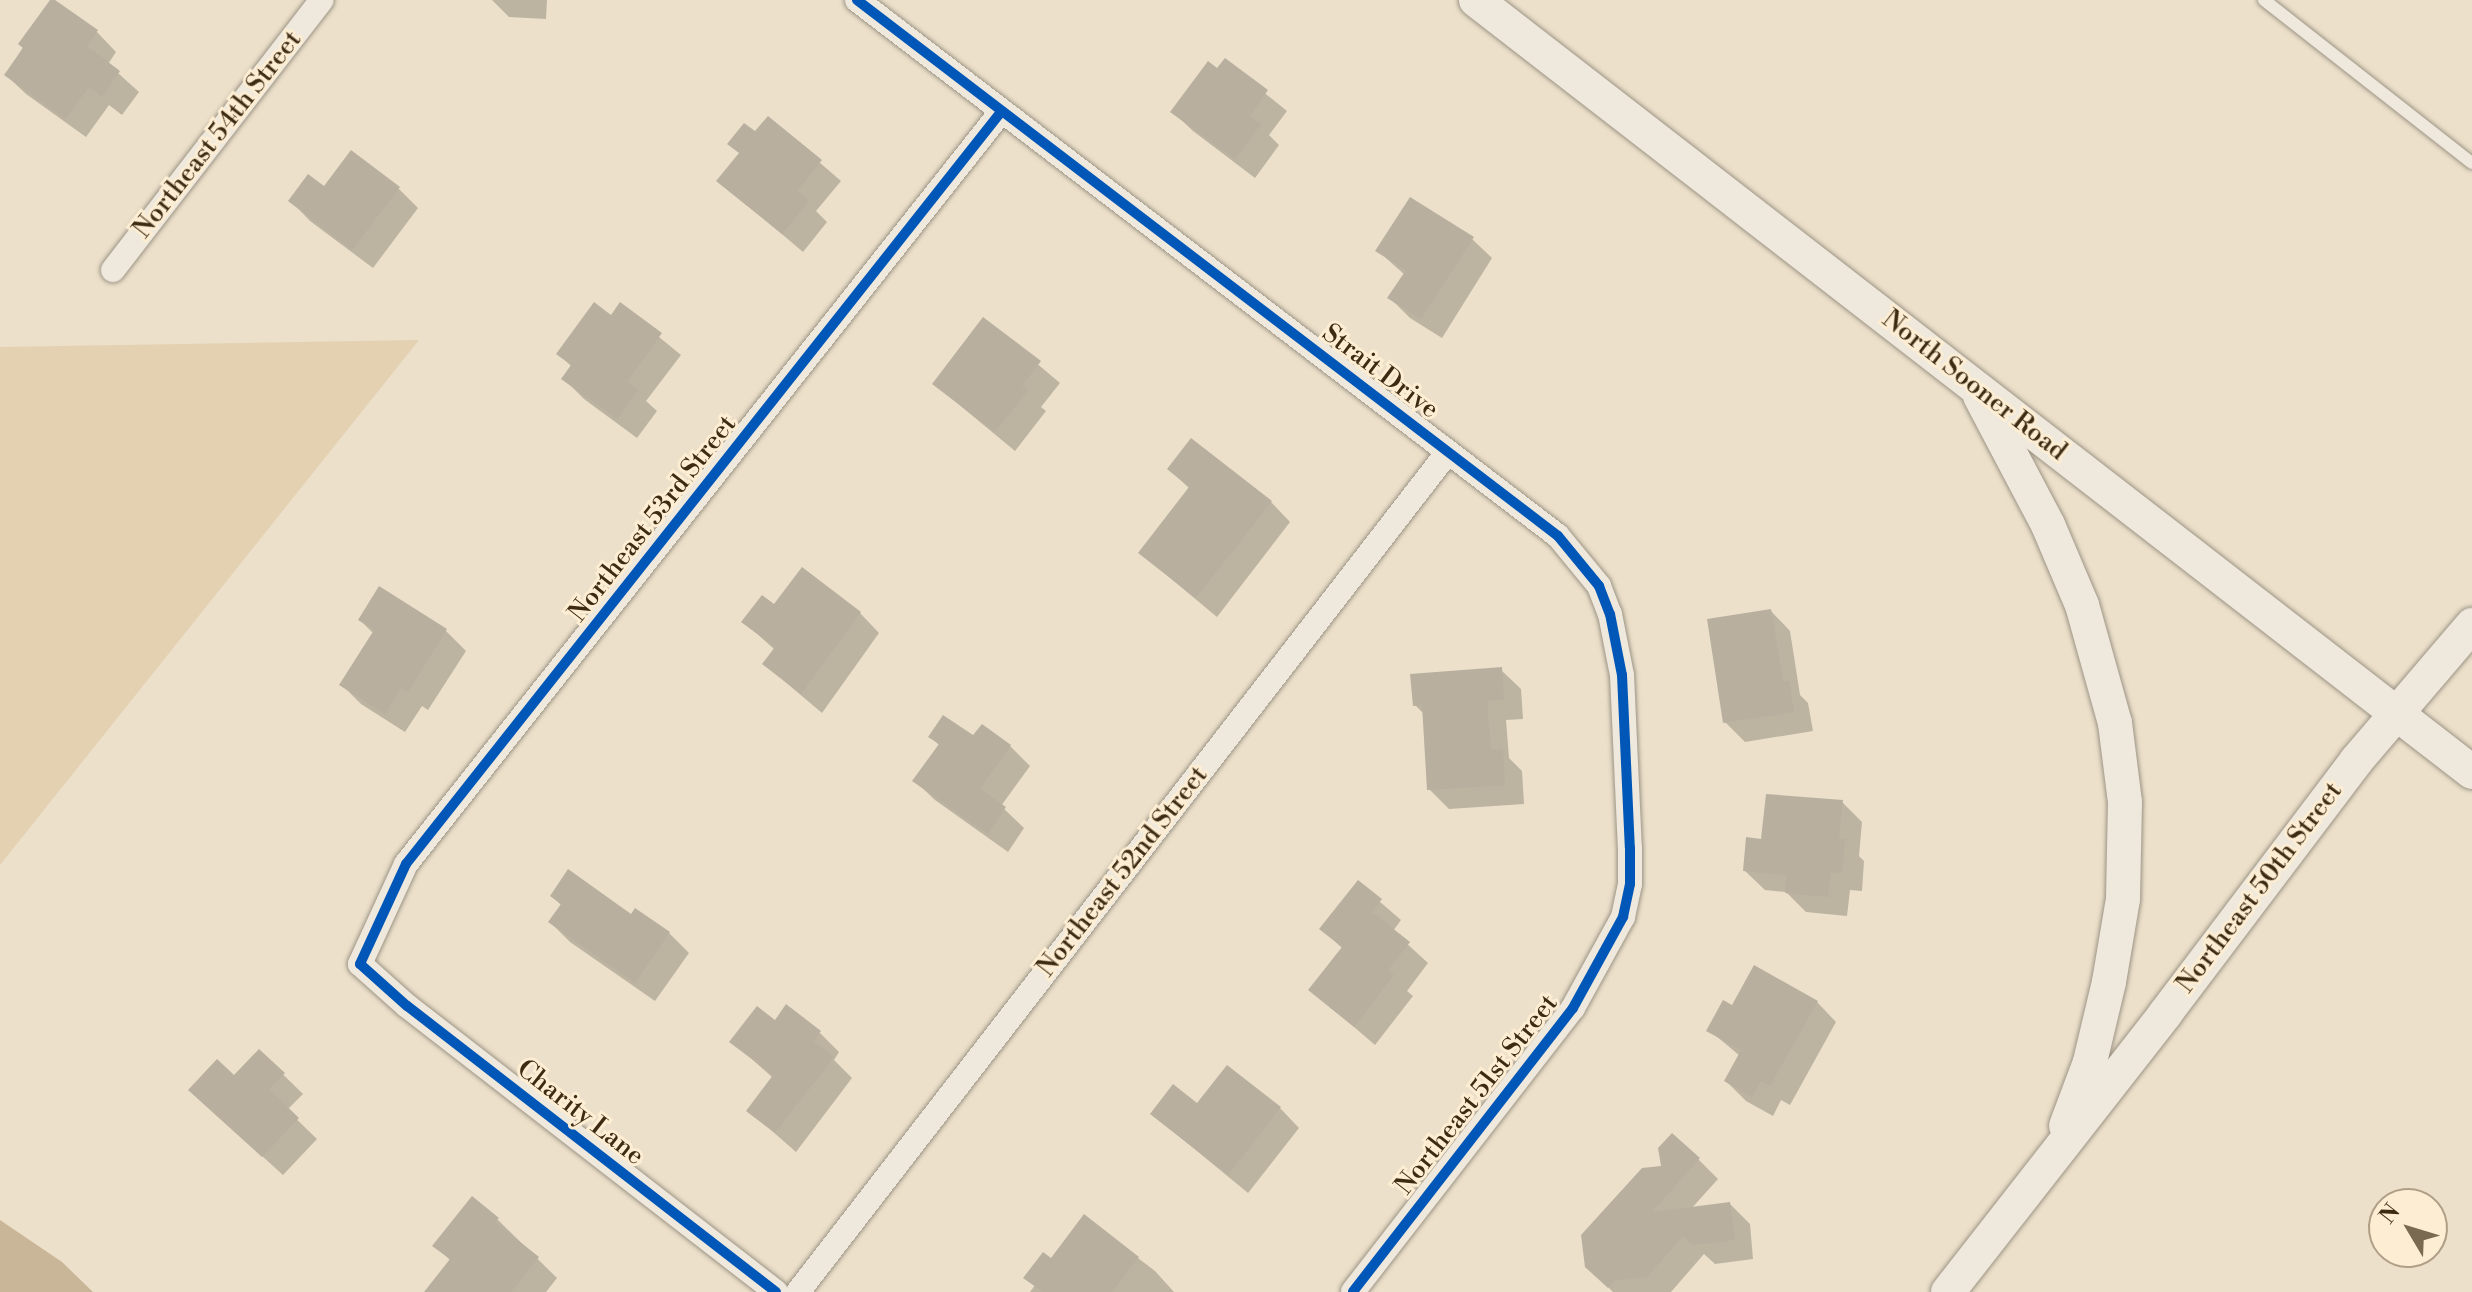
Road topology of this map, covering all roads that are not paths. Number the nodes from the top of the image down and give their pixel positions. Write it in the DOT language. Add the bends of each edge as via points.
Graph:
graph roads {
  1 [pos="322,0"];
  2 [pos="857,0"];
  3 [pos="1476,0"];
  4 [pos="2264,0"];
  5 [pos="1001,112"];
  6 [pos="2472,163"];
  7 [pos="113,270"];
  8 [pos="1973,383"];
  9 [pos="1448,452"];
  10 [pos="2472,625"];
  11 [pos="2397,713"];
  12 [pos="2472,772"];
  13 [pos="1623,917"];
  14 [pos="360,964"];
  15 [pos="2055,1157"];
  16 [pos="776,1292"];
  17 [pos="798,1292"];
  18 [pos="1353,1292"];
  19 [pos="1948,1292"];
  1 -- 7 [label="street, Northeast 54th Street"];
  2 -- 5 [label="street, Strait Drive"];
  3 -- 8 [label="street, North Sooner Road"];
  4 -- 6 [label="lane"];
  5 -- 9 [label="street, Strait Drive"];
  5 -- 14 [label="street, Northeast 53rd Street" via="406,864"];
  8 -- 11 [label="street, North Sooner Road"];
  8 -- 15 [label="street, Northeast 50th Street" via="2048,525 2082,605 2115,723 2125,802 2123,899 2109,982 2090,1062"];
  9 -- 13 [label="street, Strait Drive" via="1558,536 1599,586 1610,614 1622,675 1630,832 1630,884"];
  9 -- 17 [label="street, Northeast 52nd Street"];
  10 -- 11 [label="street, Northeast 50th Street"];
  11 -- 12 [label="street, North Sooner Road"];
  11 -- 15 [label="street, Northeast 50th Street"];
  13 -- 18 [label="street, Northeast 51st Street" via="1573,1008"];
  14 -- 16 [label="street, Charity Lane"];
  15 -- 19 [label="street, Northeast 50th Street"];
}
